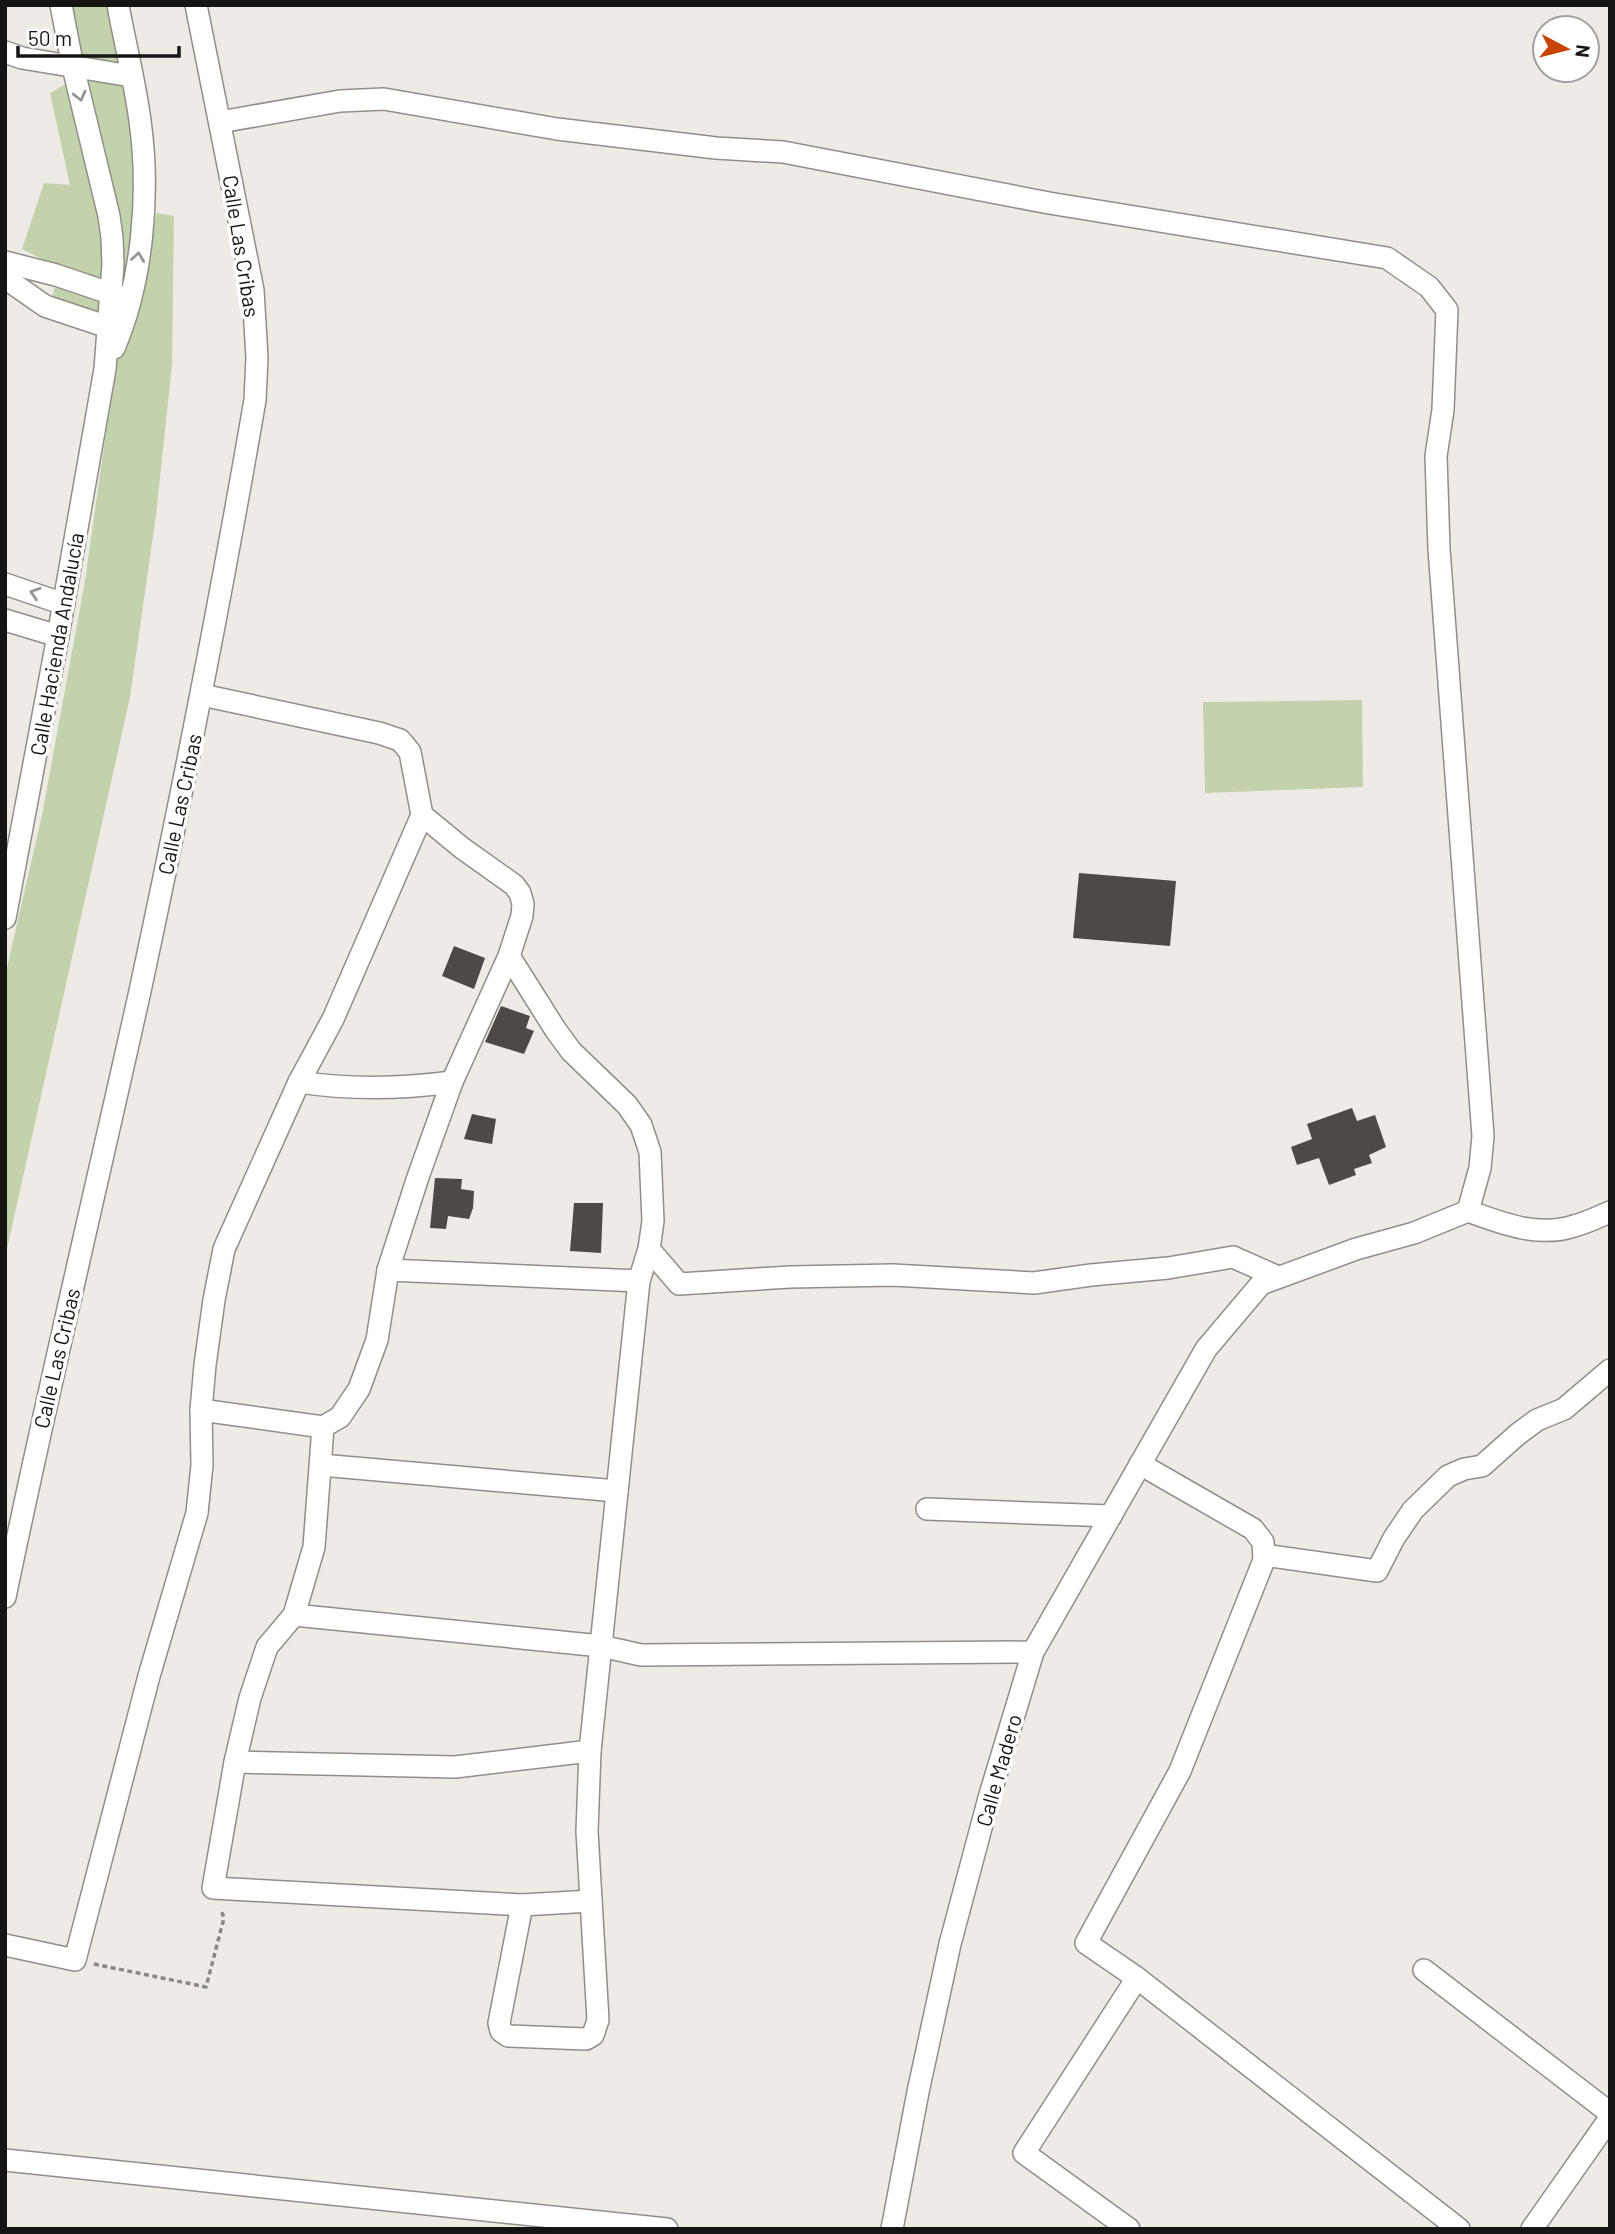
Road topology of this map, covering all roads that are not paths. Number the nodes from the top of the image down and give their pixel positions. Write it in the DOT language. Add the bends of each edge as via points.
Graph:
graph roads {
  1 [pos="61,5"];
  2 [pos="118,5"];
  3 [pos="196,5"];
  4 [pos="5,52"];
  5 [pos="73,66"];
  6 [pos="131,76"];
  7 [pos="220,122"];
  8 [pos="109,216"];
  9 [pos="144,218"];
  10 [pos="5,262"];
  11 [pos="56,275"];
  12 [pos="5,278"];
  13 [pos="120,297"];
  14 [pos="45,306"];
  15 [pos="115,330"];
  16 [pos="5,584"];
  17 [pos="64,604"];
  18 [pos="5,620"];
  19 [pos="58,636"];
  20 [pos="202,695"];
  21 [pos="422,815"];
  22 [pos="6,910"];
  23 [pos="509,956"];
  24 [pos="299,1082"];
  25 [pos="452,1082"];
  26 [pos="1468,1211"];
  27 [pos="1610,1212"];
  28 [pos="649,1249"];
  29 [pos="388,1270"];
  30 [pos="1278,1277"];
  31 [pos="639,1281"];
  32 [pos="1610,1370"];
  33 [pos="201,1410"];
  34 [pos="323,1427"];
  35 [pos="1140,1464"];
  36 [pos="321,1465"];
  37 [pos="617,1490"];
  38 [pos="927,1509"];
  39 [pos="1111,1516"];
  40 [pos="1264,1555"];
  41 [pos="5,1597"];
  42 [pos="294,1615"];
  43 [pos="601,1646"];
  44 [pos="1033,1652"];
  45 [pos="590,1751"];
  46 [pos="235,1762"];
  47 [pos="591,1901"];
  48 [pos="522,1905"];
  49 [pos="5,1945"];
  50 [pos="1424,1970"];
  51 [pos="1137,1978"];
  52 [pos="1610,2115"];
  53 [pos="5,2160"];
  54 [pos="667,2229"];
  55 [pos="892,2229"];
  56 [pos="1129,2229"];
  57 [pos="1460,2229"];
  58 [pos="1532,2229"];
  1 -- 5 [label="street"];
  2 -- 6 [label="street"];
  3 -- 7 [label="street, Calle Las Cribas"];
  4 -- 5 [label="street"];
  5 -- 6 [label="street"];
  5 -- 8 [label="street, one-way"];
  6 -- 9 [label="street" via="140,121"];
  7 -- 20 [label="street, Calle Las Cribas" via="253,289 257,358 255,400"];
  7 -- 26 [label="street" via="340,101 384,99 557,129 783,152 1049,203 1387,258 1429,287 1447,310 1443,410 1436,456 1439,549 1483,1136"];
  8 -- 9 [label="street"];
  8 -- 13 [label="street"];
  13 -- 9 [label="street, one-way" via="136,271"];
  10 -- 11 [label="street"];
  11 -- 13 [label="street"];
  11 -- 14 [label="street"];
  12 -- 14 [label="street"];
  13 -- 15 [label="street, Calle Hacienda Andalucía"];
  14 -- 15 [label="street"];
  15 -- 17 [label="street, Calle Hacienda Andalucía" via="104,369"];
  17 -- 16 [label="street, one-way"];
  17 -- 19 [label="street, Calle Hacienda Andalucía"];
  18 -- 19 [label="street"];
  19 -- 22 [label="street, Calle Hacienda Andalucía"];
  20 -- 21 [label="street" via="400,740 410,752"];
  20 -- 41 [label="street, Calle Las Cribas"];
  21 -- 23 [label="street" via="520,893 522,916"];
  21 -- 24 [label="street" via="333,1020"];
  23 -- 25 [label="street"];
  23 -- 28 [label="street" via="571,1051 627,1105 641,1125 652,1183"];
  24 -- 25 [label="street" via="376,1089"];
  24 -- 33 [label="street" via="224,1249"];
  25 -- 29 [label="street"];
  26 -- 27 [label="street" via="1508,1226 1548,1231"];
  26 -- 30 [label="street, Calle Madero"];
  28 -- 30 [label="street" via="679,1284 893,1275 1034,1283 1233,1257"];
  28 -- 31 [label="street"];
  29 -- 31 [label="street"];
  29 -- 34 [label="street" via="377,1340 359,1389 340,1417"];
  30 -- 35 [label="street, Calle Madero" via="1261,1284 1206,1349"];
  31 -- 37 [label="street"];
  32 -- 40 [label="street" via="1564,1409 1518,1434 1482,1466 1448,1476 1413,1510 1377,1572"];
  33 -- 34 [label="street"];
  33 -- 49 [label="street" via="197,1513 75,1960"];
  34 -- 36 [label="street"];
  35 -- 39 [label="street, Calle Madero"];
  35 -- 40 [label="street" via="1253,1529 1263,1542"];
  36 -- 37 [label="street"];
  36 -- 42 [label="street" via="314,1547"];
  37 -- 43 [label="street"];
  38 -- 39 [label="street"];
  39 -- 44 [label="street, Calle Madero"];
  40 -- 51 [label="street" via="1180,1771 1086,1944"];
  42 -- 43 [label="street"];
  42 -- 46 [label="street" via="267,1647"];
  43 -- 44 [label="street" via="641,1654"];
  43 -- 45 [label="street"];
  44 -- 55 [label="street, Calle Madero" via="950,1944"];
  45 -- 46 [label="street" via="456,1767"];
  45 -- 47 [label="street" via="587,1831"];
  46 -- 48 [label="street" via="213,1888"];
  47 -- 48 [label="street"];
  47 -- 48 [label="street" via="598,2020 593,2035 586,2039 508,2036 500,2031"];
  50 -- 52 [label="street"];
  51 -- 56 [label="street" via="1024,2153"];
  51 -- 57 [label="street"];
  52 -- 58 [label="street"];
  53 -- 54 [label="street"];
}
